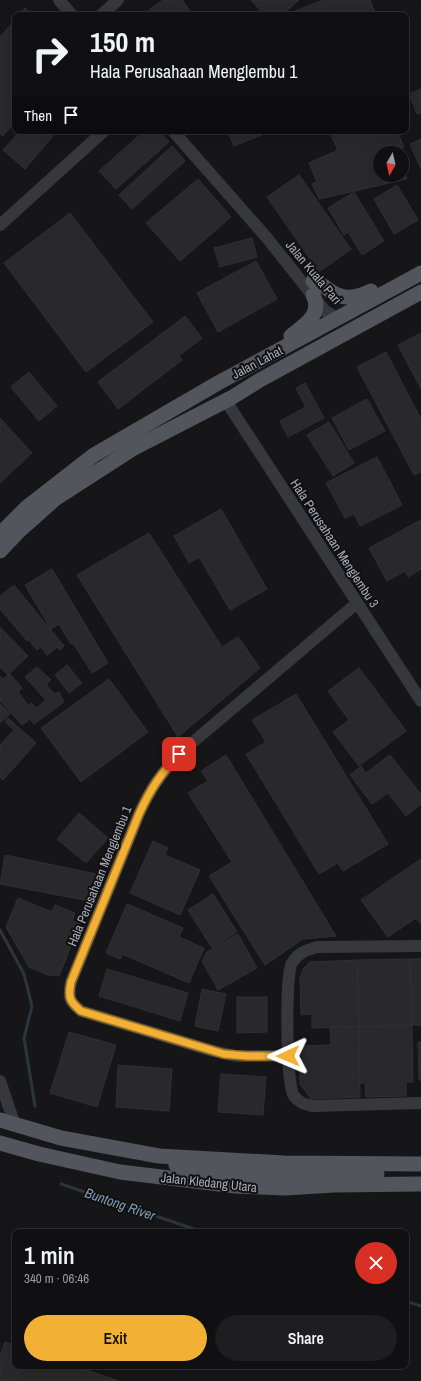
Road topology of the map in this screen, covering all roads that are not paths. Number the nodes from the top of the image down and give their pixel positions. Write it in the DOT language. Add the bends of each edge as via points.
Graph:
graph roads {
  1 [pos="59,0"];
  2 [pos="118,0"];
  3 [pos="69,12"];
  4 [pos="104,12"];
  5 [pos="101,134"];
  6 [pos="176,134"];
  7 [pos="185,134"];
  8 [pos="0,225"];
  9 [pos="421,268"];
  10 [pos="421,273"];
  11 [pos="421,284"];
  12 [pos="313,288"];
  13 [pos="421,292"];
  14 [pos="337,318"];
  15 [pos="277,352"];
  16 [pos="226,401"];
  17 [pos="0,534"];
  18 [pos="0,551"];
  19 [pos="357,603"];
  20 [pos="421,701"];
  21 [pos="421,946"];
  22 [pos="288,1056"];
  23 [pos="0,1082"];
  24 [pos="421,1103"];
  25 [pos="0,1120"];
  26 [pos="16,1125"];
  27 [pos="0,1143"];
  28 [pos="114,1148"];
  29 [pos="421,1164"];
  30 [pos="421,1172"];
  31 [pos="421,1184"];
  1 -- 3 [label="street"];
  2 -- 4 [label="street"];
  5 -- 8 [label="street"];
  6 -- 12 [label="street, Jalan Kuala Pari"];
  7 -- 12 [label="street, Jalan Kuala Pari"];
  9 -- 12 [label="main road" via="350,298 334,294 318,282"];
  10 -- 14 [label="main road, Jalan Lahat"];
  11 -- 14 [label="main road" via="357,319"];
  12 -- 14 [label="street, Jalan Kuala Pari" via="325,311"];
  12 -- 15 [label="main road" via="316,309 313,315 280,346"];
  13 -- 16 [label="main road"];
  14 -- 15 [label="main road, Jalan Lahat"];
  14 -- 16 [label="main road" via="328,334 241,385 227,397"];
  15 -- 17 [label="main road, Jalan Lahat" via="94,455 26,508"];
  16 -- 18 [label="main road" via="134,448 55,499"];
  16 -- 19 [label="street, Hala Perusahaan Menglembu 3"];
  19 -- 20 [label="street, Hala Perusahaan Menglembu 3"];
  19 -- 22 [label="street, Hala Perusahaan Menglembu 1" via="179,754 163,771 139,814 71,982 69,993 72,1003 81,1011 213,1051 236,1056"];
  21 -- 22 [label="street" via="317,947 301,952 291,963 288,978"];
  22 -- 24 [label="street" via="290,1086 294,1096 302,1103 313,1106"];
  23 -- 26 [label="street"];
  25 -- 26 [label="main road, Jalan Kledang Utara"];
  26 -- 28 [label="main road, Jalan Kledang Utara" via="61,1138"];
  27 -- 31 [label="main road, Jalan Kledang Utara" via="120,1172 236,1186 285,1188"];
  28 -- 29 [label="main road, Jalan Kledang Utara" via="159,1156 284,1163"];
  28 -- 30 [label="main road" via="137,1159 212,1172 285,1176"];
}
